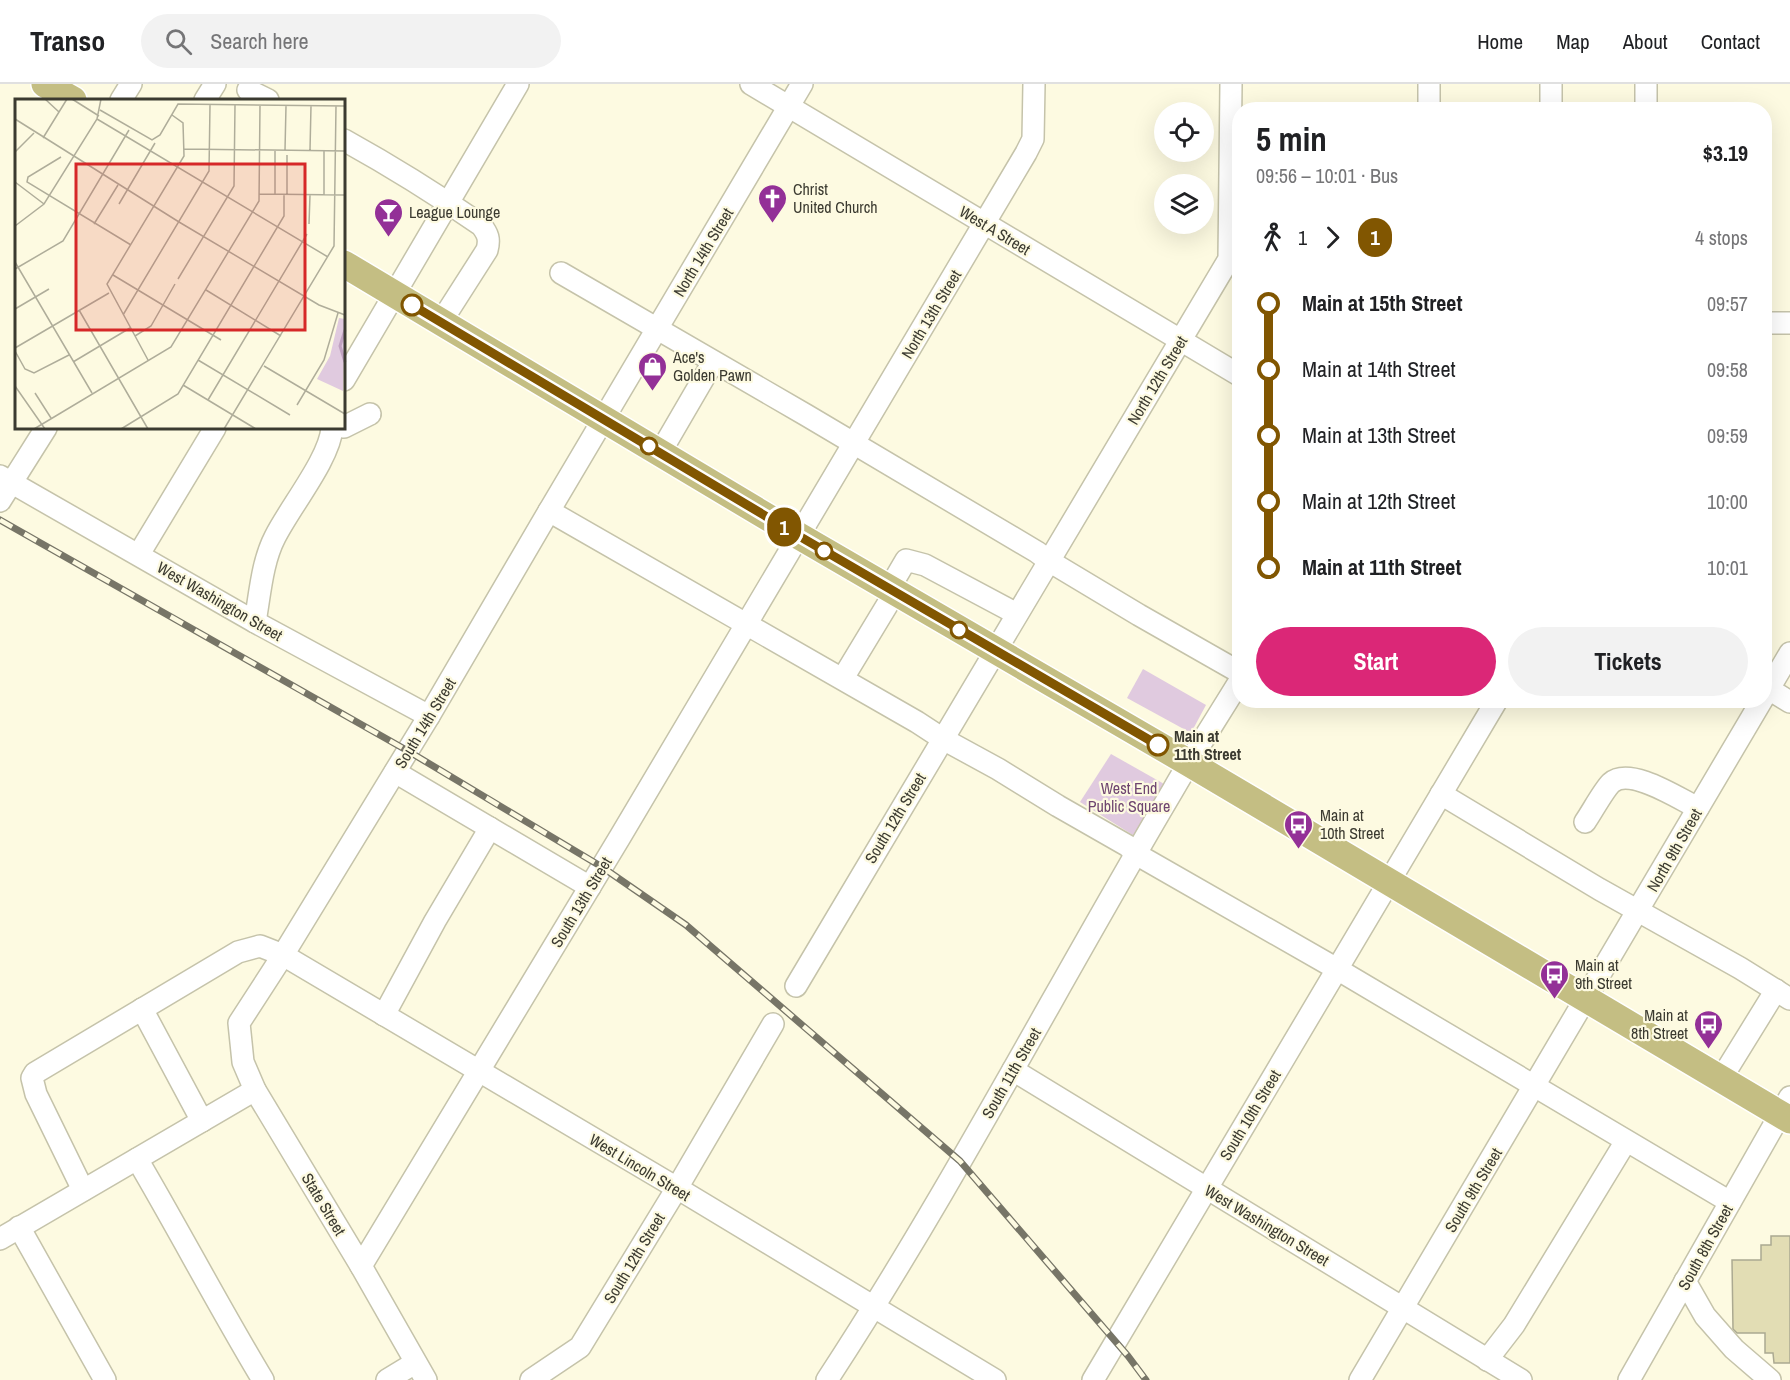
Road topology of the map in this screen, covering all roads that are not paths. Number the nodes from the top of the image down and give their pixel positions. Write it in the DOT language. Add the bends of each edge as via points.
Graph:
graph roads {
  1 [pos="131,84"];
  2 [pos="215,84"];
  3 [pos="518,84"];
  4 [pos="751,84"];
  5 [pos="802,84"];
  6 [pos="1035,84"];
  7 [pos="1231,84"];
  8 [pos="1429,84"];
  9 [pos="1551,84"];
  10 [pos="1647,84"];
  11 [pos="247,92"];
  12 [pos="122,99"];
  13 [pos="206,99"];
  14 [pos="265,99"];
  15 [pos="1429,102"];
  16 [pos="1551,102"];
  17 [pos="1646,102"];
  18 [pos="789,107"];
  19 [pos="345,141"];
  20 [pos="448,202"];
  21 [pos="985,224"];
  22 [pos="345,265"];
  23 [pos="561,273"];
  24 [pos="393,294"];
  25 [pos="441,322"];
  26 [pos="1772,323"];
  27 [pos="1790,323"];
  28 [pos="658,328"];
  29 [pos="1181,340"];
  30 [pos="713,362"];
  31 [pos="1232,371"];
  32 [pos="345,378"];
  33 [pos="370,414"];
  34 [pos="603,419"];
  35 [pos="345,426"];
  36 [pos="45,429"];
  37 [pos="214,429"];
  38 [pos="337,430"];
  39 [pos="854,444"];
  40 [pos="660,453"];
  41 [pos="4,487"];
  42 [pos="549,511"];
  43 [pos="799,536"];
  44 [pos="139,554"];
  45 [pos="1049,561"];
  46 [pos="892,590"];
  47 [pos="1017,614"];
  48 [pos="255,622"];
  49 [pos="747,623"];
  50 [pos="995,651"];
  51 [pos="1790,653"];
  52 [pos="1232,668"];
  53 [pos="843,678"];
  54 [pos="1772,682"];
  55 [pos="1232,693"];
  56 [pos="1772,696"];
  57 [pos="1790,702"];
  58 [pos="1492,708"];
  59 [pos="1756,708"];
  60 [pos="429,716"];
  61 [pos="943,739"];
  62 [pos="1189,763"];
  63 [pos="395,772"];
  64 [pos="1441,794"];
  65 [pos="1698,808"];
  66 [pos="1585,822"];
  67 [pos="490,828"];
  68 [pos="1136,854"];
  69 [pos="1389,881"];
  70 [pos="590,887"];
  71 [pos="1638,910"];
  72 [pos="283,955"];
  73 [pos="1337,969"];
  74 [pos="796,986"];
  75 [pos="1783,995"];
  76 [pos="1586,999"];
  77 [pos="142,1009"];
  78 [pos="384,1016"];
  79 [pos="239,1023"];
  80 [pos="772,1024"];
  81 [pos="1013,1070"];
  82 [pos="479,1072"];
  83 [pos="1720,1079"];
  84 [pos="1534,1087"];
  85 [pos="255,1090"];
  86 [pos="1787,1110"];
  87 [pos="202,1121"];
  88 [pos="1626,1142"];
  89 [pos="137,1159"];
  90 [pos="677,1188"];
  91 [pos="1207,1189"];
  92 [pos="83,1190"];
  93 [pos="1730,1202"];
  94 [pos="19,1227"];
  95 [pos="0,1239"];
  96 [pos="361,1266"];
  97 [pos="1685,1281"];
  98 [pos="874,1308"];
  99 [pos="1403,1308"];
  100 [pos="1487,1360"];
  101 [pos="421,1371"];
  102 [pos="105,1380"];
  103 [pos="263,1380"];
  104 [pos="387,1380"];
  105 [pos="531,1380"];
  106 [pos="827,1380"];
  107 [pos="995,1380"];
  108 [pos="1093,1380"];
  109 [pos="1360,1380"];
  110 [pos="1521,1380"];
  111 [pos="1629,1380"];
  112 [pos="1770,1380"];
  1 -- 12 [label="street"];
  2 -- 13 [label="street"];
  3 -- 20 [label="street"];
  4 -- 18 [label="street, West A Street"];
  5 -- 18 [label="street, North 14th Street"];
  6 -- 21 [label="street, North 13th Street" via="1033,139"];
  7 -- 29 [label="street, North 12th Street" via="1228,259"];
  8 -- 15 [label="street"];
  9 -- 16 [label="street"];
  10 -- 17 [label="street"];
  11 -- 14 [label="street"];
  18 -- 21 [label="street, West A Street"];
  18 -- 28 [label="street, North 14th Street"];
  19 -- 20 [label="street"];
  20 -- 24 [label="street"];
  20 -- 25 [label="street" via="481,225 489,240 487,250"];
  21 -- 29 [label="street, West A Street"];
  21 -- 39 [label="street, North 13th Street"];
  22 -- 24 [label="main road"];
  23 -- 28 [label="street"];
  24 -- 25 [label="main road"];
  24 -- 32 [label="street"];
  25 -- 34 [label="main road"];
  26 -- 27 [label="street"];
  28 -- 30 [label="street"];
  28 -- 34 [label="street, North 14th Street"];
  29 -- 31 [label="street, West A Street"];
  29 -- 45 [label="street, North 12th Street"];
  30 -- 39 [label="street"];
  30 -- 40 [label="street"];
  33 -- 35 [label="street"];
  34 -- 40 [label="main road"];
  34 -- 42 [label="street, South 14th Street"];
  36 -- 41 [label="street"];
  37 -- 44 [label="street"];
  38 -- 48 [label="street" via="268,551"];
  39 -- 43 [label="street, North 13th Street"];
  39 -- 45 [label="street"];
  40 -- 43 [label="main road"];
  41 -- 44 [label="street, West Washington Street"];
  42 -- 49 [label="street"];
  42 -- 60 [label="street, South 14th Street"];
  43 -- 46 [label="main road"];
  43 -- 49 [label="street, South 13th Street"];
  44 -- 48 [label="street, West Washington Street"];
  45 -- 47 [label="street, North 12th Street"];
  45 -- 52 [label="street"];
  46 -- 47 [label="street" via="906,560 925,565"];
  46 -- 50 [label="main road"];
  46 -- 53 [label="street"];
  47 -- 50 [label="street, North 12th Street"];
  48 -- 60 [label="street, West Washington Street"];
  49 -- 53 [label="street"];
  49 -- 70 [label="street, South 13th Street"];
  50 -- 61 [label="street, South 12th Street"];
  50 -- 62 [label="main road"];
  51 -- 54 [label="street, North 9th Street"];
  53 -- 61 [label="street"];
  55 -- 62 [label="street, South 11th Street"];
  56 -- 57 [label="street"];
  58 -- 64 [label="street, South 10th Street"];
  59 -- 65 [label="street, North 9th Street"];
  60 -- 63 [label="street, South 14th Street"];
  61 -- 68 [label="street"];
  61 -- 74 [label="street, South 12th Street"];
  62 -- 68 [label="street, South 11th Street"];
  62 -- 69 [label="main road"];
  63 -- 67 [label="street"];
  63 -- 72 [label="street, South 14th Street"];
  64 -- 69 [label="street, South 10th Street"];
  64 -- 71 [label="street"];
  65 -- 66 [label="street" via="1639,779 1626,777 1612,782"];
  65 -- 71 [label="street, North 9th Street"];
  67 -- 70 [label="street"];
  67 -- 78 [label="street"];
  68 -- 73 [label="street"];
  68 -- 81 [label="street, South 11th Street"];
  69 -- 73 [label="street, South 10th Street"];
  69 -- 76 [label="main road"];
  70 -- 82 [label="street, South 13th Street"];
  71 -- 75 [label="street"];
  71 -- 76 [label="street, North 9th Street"];
  72 -- 77 [label="street, West Lincoln Street" via="260,946 238,952"];
  72 -- 78 [label="street, West Lincoln Street"];
  72 -- 79 [label="street, South 14th Street"];
  73 -- 84 [label="street"];
  73 -- 91 [label="street, South 10th Street"];
  75 -- 83 [label="street"];
  76 -- 83 [label="main road"];
  76 -- 84 [label="street, South 9th Street"];
  77 -- 87 [label="street"];
  77 -- 92 [label="street, West Lincoln Street" via="47,1064 32,1078 36,1095"];
  78 -- 82 [label="street, West Lincoln Street"];
  79 -- 85 [label="street, State Street" via="243,1062"];
  80 -- 90 [label="street, South 12th Street"];
  81 -- 91 [label="street, West Washington Street"];
  81 -- 98 [label="street, South 11th Street"];
  82 -- 90 [label="street, West Lincoln Street"];
  82 -- 96 [label="street, South 13th Street"];
  83 -- 86 [label="main road"];
  84 -- 88 [label="street"];
  84 -- 99 [label="street, South 9th Street"];
  85 -- 87 [label="street"];
  85 -- 96 [label="street, State Street"];
  86 -- 93 [label="street, South 8th Street"];
  87 -- 89 [label="street"];
  88 -- 93 [label="street"];
  88 -- 100 [label="street" via="1514,1325"];
  89 -- 92 [label="street"];
  89 -- 103 [label="street"];
  90 -- 98 [label="street, West Lincoln Street"];
  90 -- 105 [label="street, South 12th Street" via="580,1347"];
  91 -- 99 [label="street, West Washington Street"];
  91 -- 108 [label="street, South 10th Street"];
  92 -- 94 [label="street"];
  93 -- 97 [label="street, South 8th Street"];
  94 -- 95 [label="street"];
  94 -- 102 [label="street"];
  96 -- 101 [label="street, State Street"];
  97 -- 111 [label="street, South 8th Street"];
  97 -- 112 [label="street" via="1705,1316 1734,1349"];
  98 -- 106 [label="street, South 11th Street"];
  98 -- 107 [label="street, West Lincoln Street"];
  99 -- 100 [label="street, West Washington Street"];
  99 -- 109 [label="street, South 9th Street"];
  100 -- 110 [label="street, West Washington Street"];
  101 -- 104 [label="street"];
}
